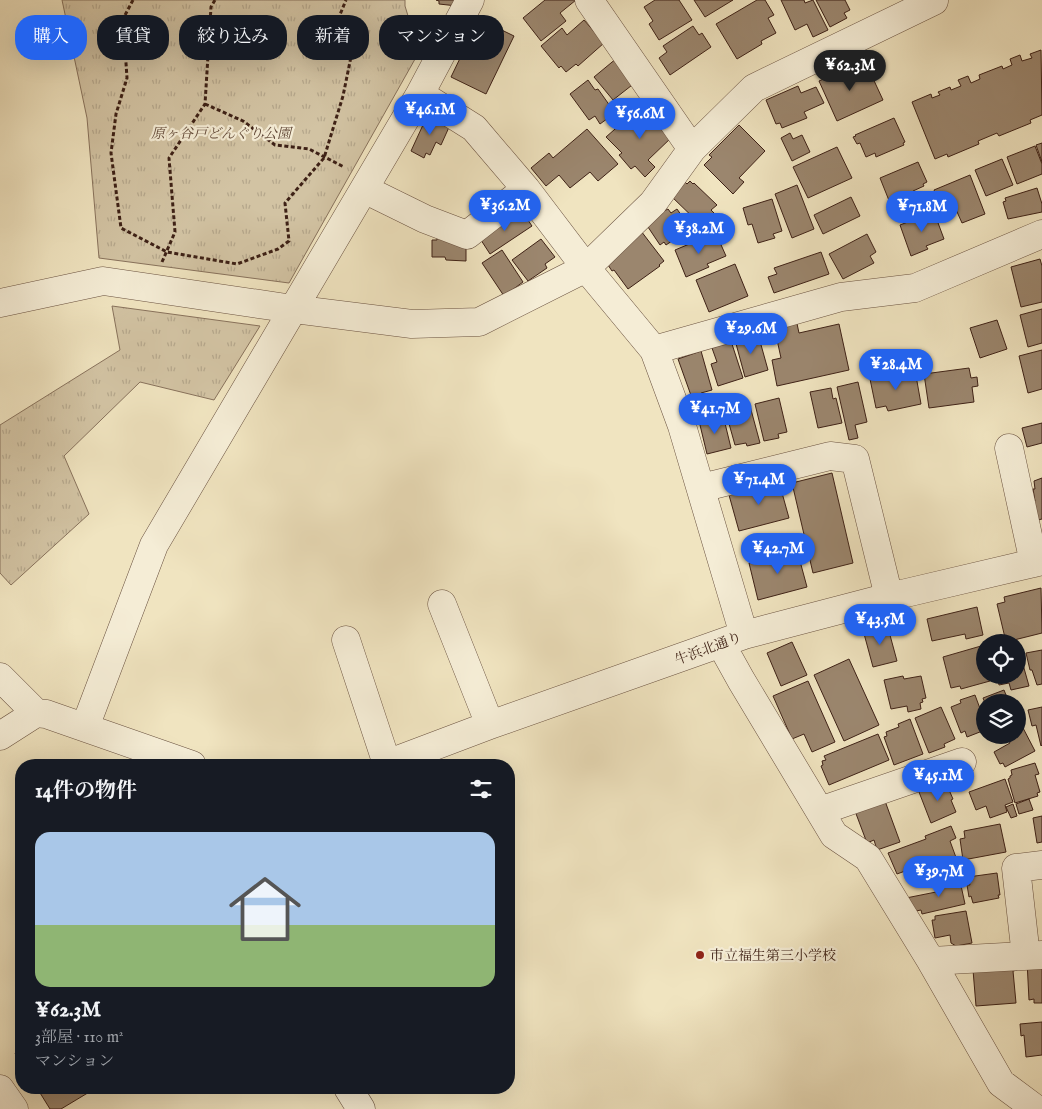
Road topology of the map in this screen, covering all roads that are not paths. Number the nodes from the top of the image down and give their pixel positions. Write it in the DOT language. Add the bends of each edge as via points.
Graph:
graph roads {
  1 [pos="470,0"];
  2 [pos="589,0"];
  3 [pos="934,1"];
  4 [pos="420,94"];
  5 [pos="692,149"];
  6 [pos="364,189"];
  7 [pos="526,189"];
  8 [pos="1042,234"];
  9 [pos="586,268"];
  10 [pos="0,303"];
  11 [pos="293,309"];
  12 [pos="654,350"];
  13 [pos="1009,448"];
  14 [pos="700,488"];
  15 [pos="1038,562"];
  16 [pos="889,597"];
  17 [pos="442,604"];
  18 [pos="346,640"];
  19 [pos="733,640"];
  20 [pos="0,677"];
  21 [pos="36,712"];
  22 [pos="490,725"];
  23 [pos="85,727"];
  24 [pos="0,736"];
  25 [pos="175,759"];
  26 [pos="383,759"];
  27 [pos="398,759"];
  28 [pos="962,762"];
  29 [pos="820,811"];
  30 [pos="1042,865"];
  31 [pos="1034,955"];
  32 [pos="932,961"];
  33 [pos="0,1088"];
  34 [pos="352,1094"];
  35 [pos="14,1109"];
  36 [pos="361,1109"];
  37 [pos="1036,1109"];
  1 -- 4 [label="street"];
  2 -- 5 [label="street"];
  3 -- 5 [label="street" via="754,88"];
  4 -- 6 [label="street"];
  4 -- 7 [label="street" via="474,128"];
  5 -- 9 [label="street" via="653,203"];
  6 -- 7 [label="street" via="468,235"];
  6 -- 11 [label="street"];
  7 -- 9 [label="street"];
  8 -- 12 [label="street" via="915,288 841,297"];
  9 -- 11 [label="street" via="479,322 412,324"];
  9 -- 12 [label="street"];
  10 -- 11 [label="street" via="102,281"];
  11 -- 23 [label="street" via="154,546"];
  12 -- 14 [label="street" via="682,426"];
  13 -- 15 [label="street"];
  14 -- 16 [label="street" via="830,456 855,459"];
  14 -- 19 [label="street"];
  15 -- 16 [label="street, 牛浜北通り"];
  16 -- 19 [label="street, 牛浜北通り"];
  17 -- 22 [label="street"];
  18 -- 26 [label="street"];
  19 -- 22 [label="street, 牛浜北通り"];
  19 -- 29 [label="street" via="741,680"];
  20 -- 21 [label="street"];
  21 -- 23 [label="street"];
  21 -- 24 [label="street"];
  22 -- 27 [label="street, 牛浜北通り"];
  23 -- 25 [label="street"];
  28 -- 29 [label="street"];
  29 -- 32 [label="street" via="834,835 868,858"];
  30 -- 31 [label="street" via="1016,868"];
  31 -- 32 [label="street"];
  32 -- 37 [label="street" via="1001,1083"];
  33 -- 35 [label="street"];
  34 -- 36 [label="street"];
}
